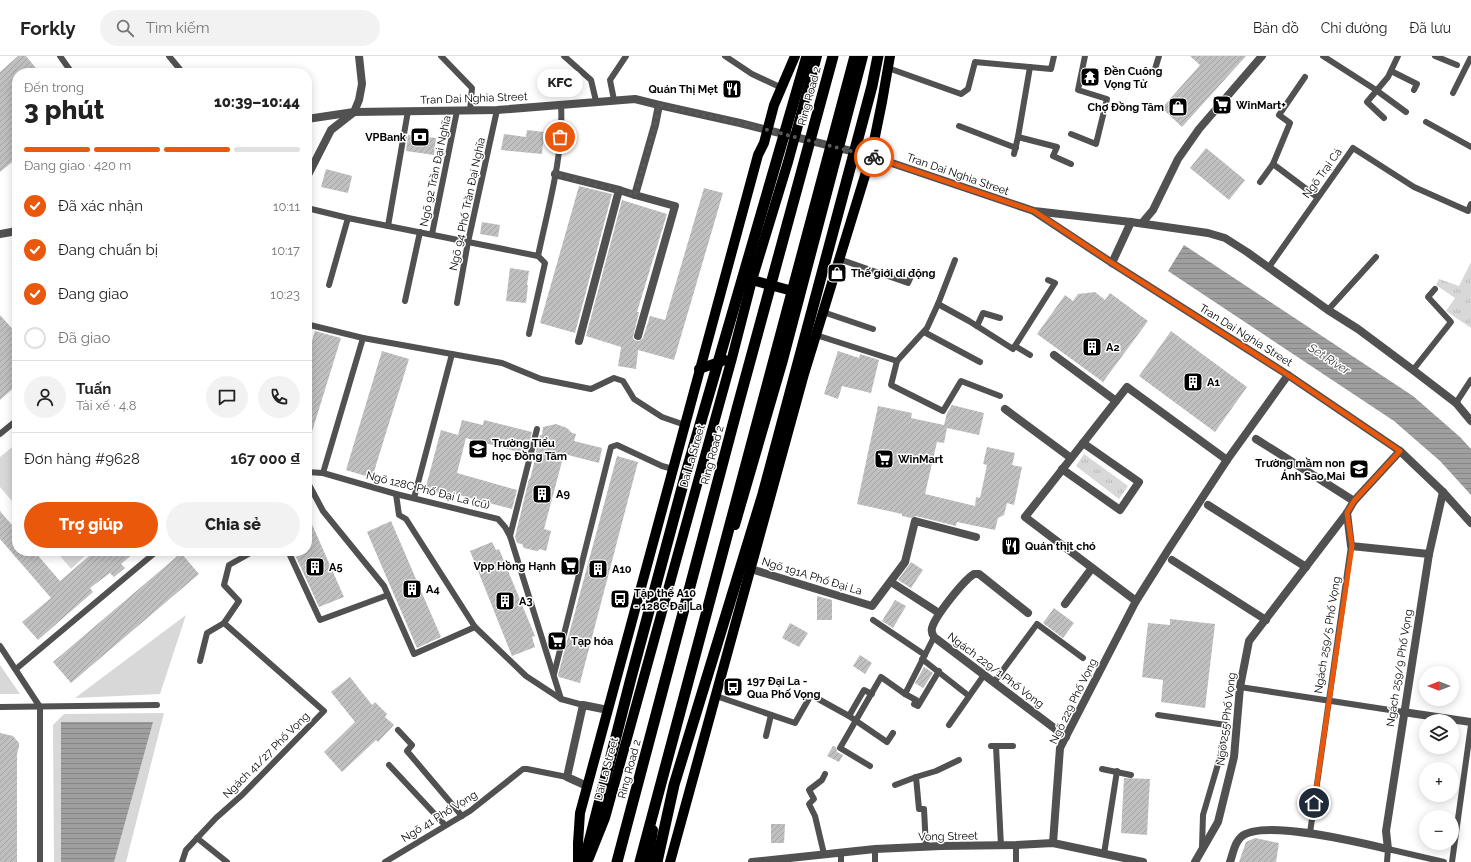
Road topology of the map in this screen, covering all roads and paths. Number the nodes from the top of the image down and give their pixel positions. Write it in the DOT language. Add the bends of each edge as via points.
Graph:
graph roads {
  1 [pos="60,56"];
  2 [pos="169,56"];
  3 [pos="359,56"];
  4 [pos="441,56"];
  5 [pos="564,56"];
  6 [pos="626,56"];
  7 [pos="725,56"];
  8 [pos="795,56"];
  9 [pos="808,56"];
  10 [pos="817,56"];
  11 [pos="833,56"];
  12 [pos="855,56"];
  13 [pos="863,56"];
  14 [pos="878,56"];
  15 [pos="890,56"];
  16 [pos="1054,56"];
  17 [pos="1085,56"];
  18 [pos="1159,56"];
  19 [pos="1262,56"];
  20 [pos="1323,56"];
  21 [pos="1398,56"];
  22 [pos="1436,56"];
  23 [pos="1471,57"];
  24 [pos="1457,66"];
  25 [pos="1030,67"];
  26 [pos="68,68"];
  27 [pos="179,68"];
  28 [pos="888,68"];
  29 [pos="1155,69"];
  30 [pos="1391,71"];
  31 [pos="1305,77"];
  32 [pos="782,88"];
  33 [pos="1376,90"];
  34 [pos="1414,90"];
  35 [pos="1453,93"];
  36 [pos="614,100"];
  37 [pos="596,101"];
  38 [pos="561,104"];
  39 [pos="659,105"];
  40 [pos="408,110"];
  41 [pos="470,110"];
  42 [pos="497,110"];
  43 [pos="457,111"];
  44 [pos="354,112"];
  45 [pos="1406,112"];
  46 [pos="312,118"];
  47 [pos="1384,118"];
  48 [pos="1426,122"];
  49 [pos="959,126"];
  50 [pos="767,130"];
  51 [pos="1071,134"];
  52 [pos="794,137"];
  53 [pos="1018,137"];
  54 [pos="1471,147"];
  55 [pos="839,148"];
  56 [pos="871,156"];
  57 [pos="1071,164"];
  58 [pos="1273,164"];
  59 [pos="312,167"];
  60 [pos="555,174"];
  61 [pos="1260,182"];
  62 [pos="619,190"];
  63 [pos="635,195"];
  64 [pos="1317,196"];
  65 [pos="1471,204"];
  66 [pos="312,209"];
  67 [pos="1034,211"];
  68 [pos="1470,211"];
  69 [pos="348,218"];
  70 [pos="1131,222"];
  71 [pos="1142,223"];
  72 [pos="388,226"];
  73 [pos="12,232"];
  74 [pos="420,232"];
  75 [pos="0,234"];
  76 [pos="432,234"];
  77 [pos="468,242"];
  78 [pos="538,256"];
  79 [pos="1376,257"];
  80 [pos="839,259"];
  81 [pos="955,260"];
  82 [pos="1112,263"];
  83 [pos="1269,267"];
  84 [pos="912,274"];
  85 [pos="752,280"];
  86 [pos="1048,280"];
  87 [pos="329,285"];
  88 [pos="1435,289"];
  89 [pos="800,293"];
  90 [pos="406,301"];
  91 [pos="457,303"];
  92 [pos="938,304"];
  93 [pos="1328,310"];
  94 [pos="823,312"];
  95 [pos="1000,318"];
  96 [pos="312,325"];
  97 [pos="977,326"];
  98 [pos="873,329"];
  99 [pos="924,332"];
  100 [pos="528,334"];
  101 [pos="816,335"];
  102 [pos="638,336"];
  103 [pos="363,338"];
  104 [pos="579,341"];
  105 [pos="1015,346"];
  106 [pos="452,354"];
  107 [pos="1054,355"];
  108 [pos="1030,356"];
  109 [pos="732,358"];
  110 [pos="783,360"];
  111 [pos="897,361"];
  112 [pos="980,362"];
  113 [pos="699,369"];
  114 [pos="1413,370"];
  115 [pos="1288,375"];
  116 [pos="1471,380"];
  117 [pos="800,390"];
  118 [pos="1000,396"];
  119 [pos="1116,402"];
  120 [pos="1456,403"];
  121 [pos="1005,409"];
  122 [pos="1471,421"];
  123 [pos="12,424"];
  124 [pos="685,426"];
  125 [pos="537,429"];
  126 [pos="0,434"];
  127 [pos="1256,439"];
  128 [pos="1083,443"];
  129 [pos="1400,451"];
  130 [pos="1071,458"];
  131 [pos="1227,460"];
  132 [pos="673,469"];
  133 [pos="1062,469"];
  134 [pos="312,472"];
  135 [pos="324,473"];
  136 [pos="312,491"];
  137 [pos="1443,492"];
  138 [pos="396,494"];
  139 [pos="414,498"];
  140 [pos="1354,501"];
  141 [pos="1208,505"];
  142 [pos="1347,513"];
  143 [pos="1471,523"];
  144 [pos="510,536"];
  145 [pos="976,537"];
  146 [pos="1352,546"];
  147 [pos="1429,554"];
  148 [pos="151,556"];
  149 [pos="244,556"];
  150 [pos="290,556"];
  151 [pos="1172,560"];
  152 [pos="1306,567"];
  153 [pos="1092,568"];
  154 [pos="751,569"];
  155 [pos="891,582"];
  156 [pos="388,595"];
  157 [pos="1136,601"];
  158 [pos="1065,604"];
  159 [pos="1028,612"];
  160 [pos="939,613"];
  161 [pos="873,620"];
  162 [pos="1266,620"];
  163 [pos="224,623"];
  164 [pos="475,627"];
  165 [pos="934,637"];
  166 [pos="0,646"];
  167 [pos="923,657"];
  168 [pos="1083,658"];
  169 [pos="200,661"];
  170 [pos="16,669"];
  171 [pos="939,671"];
  172 [pos="875,673"];
  173 [pos="554,674"];
  174 [pos="984,675"];
  175 [pos="882,677"];
  176 [pos="994,682"];
  177 [pos="1240,687"];
  178 [pos="872,694"];
  179 [pos="905,694"];
  180 [pos="716,696"];
  181 [pos="969,696"];
  182 [pos="561,699"];
  183 [pos="1328,700"];
  184 [pos="157,705"];
  185 [pos="583,705"];
  186 [pos="0,707"];
  187 [pos="40,707"];
  188 [pos="608,710"];
  189 [pos="1403,712"];
  190 [pos="1158,714"];
  191 [pos="771,715"];
  192 [pos="849,716"];
  193 [pos="856,721"];
  194 [pos="1471,722"];
  195 [pos="949,725"];
  196 [pos="1471,725"];
  197 [pos="398,730"];
  198 [pos="893,733"];
  199 [pos="766,736"];
  200 [pos="1066,737"];
  201 [pos="1012,746"];
  202 [pos="959,760"];
  203 [pos="389,765"];
  204 [pos="870,766"];
  205 [pos="1102,768"];
  206 [pos="1117,771"];
  207 [pos="825,774"];
  208 [pos="1131,775"];
  209 [pos="567,776"];
  210 [pos="916,776"];
  211 [pos="587,786"];
  212 [pos="895,786"];
  213 [pos="462,816"];
  214 [pos="445,826"];
  215 [pos="1310,833"];
  216 [pos="197,838"];
  217 [pos="1052,843"];
  218 [pos="1016,845"];
  219 [pos="1001,846"];
  220 [pos="926,847"];
  221 [pos="875,849"];
  222 [pos="1202,849"];
  223 [pos="1388,849"];
  224 [pos="841,853"];
  225 [pos="824,854"];
  226 [pos="1104,854"];
  227 [pos="40,862"];
  228 [pos="182,862"];
  229 [pos="227,862"];
  230 [pos="385,862"];
  231 [pos="578,862"];
  232 [pos="586,862"];
  233 [pos="617,862"];
  234 [pos="640,862"];
  235 [pos="648,862"];
  236 [pos="657,862"];
  237 [pos="670,862"];
  238 [pos="752,862"];
  239 [pos="841,862"];
  240 [pos="875,862"];
  241 [pos="1016,862"];
  242 [pos="1143,862"];
  243 [pos="1195,862"];
  244 [pos="1230,862"];
  245 [pos="1387,862"];
  246 [pos="1444,862"];
  247 [pos="1452,862"];
  1 -- 26 [label="lane"];
  2 -- 27 [label="lane"];
  3 -- 44 [label="street" via="362,84"];
  4 -- 41 [label="lane" via="472,88"];
  5 -- 37 [label="lane" via="592,80"];
  6 -- 36 [label="lane" via="610,80"];
  7 -- 32 [label="lane"];
  8 -- 32 [label="main road, Dai La Street"];
  9 -- 232 [label="highway" via="686,473"];
  10 -- 52 [label="main road, Dai La Street"];
  11 -- 233 [label="highway, Ring Road 2"];
  12 -- 234 [label="highway"];
  13 -- 55 [label="main road"];
  14 -- 236 [label="highway" via="762,494 674,785"];
  15 -- 28 [label="main road"];
  16 -- 25 [label="lane" via="1052,69"];
  17 -- 51 [label="lane" via="1078,90 1107,99 1096,144"];
  18 -- 29 [label="lane"];
  19 -- 71 [label="street" via="1198,129 1178,159 1153,210"];
  20 -- 33 [label="lane"];
  21 -- 30 [label="lane"];
  22 -- 24 [label="lane"];
  23 -- 35 [label="lane"];
  25 -- 28 [label="lane" via="975,62 968,89 961,94"];
  25 -- 53 [label="lane"];
  28 -- 56 [label="main road"];
  30 -- 33 [label="lane"];
  30 -- 34 [label="lane" via="1417,84"];
  31 -- 58 [label="lane" via="1279,115 1290,123"];
  32 -- 50 [label="main road, Dai La Street"];
  33 -- 45 [label="lane"];
  33 -- 47 [label="lane" via="1367,102"];
  36 -- 37 [label="street, Tran Dai Nghia Street"];
  36 -- 39 [label="street, Tran Dai Nghia Street" via="635,99"];
  37 -- 38 [label="street, Tran Dai Nghia Street"];
  38 -- 42 [label="street, Tran Dai Nghia Street"];
  38 -- 60 [label="lane" via="562,124"];
  39 -- 50 [label="street, Tran Dai Nghia Street"];
  39 -- 63 [label="street"];
  40 -- 43 [label="street, Tran Dai Nghia Street"];
  40 -- 44 [label="street, Tran Dai Nghia Street"];
  40 -- 72 [label="lane"];
  41 -- 42 [label="street, Tran Dai Nghia Street"];
  41 -- 43 [label="street, Tran Dai Nghia Street"];
  42 -- 77 [label="lane, Ngõ 94 Phố Trần Đại Nghĩa"];
  43 -- 76 [label="lane, Ngõ 92 Trần Đại Nghĩa"];
  44 -- 46 [label="street, Tran Dai Nghia Street"];
  44 -- 59 [label="street" via="332,130"];
  48 -- 54 [label="lane"];
  49 -- 53 [label="lane" via="1015,151"];
  50 -- 52 [label="street, Tran Dai Nghia Street"];
  50 -- 113 [label="main road, Dai La Street"];
  52 -- 55 [label="street, Tran Dai Nghia Street"];
  52 -- 85 [label="main road, Dai La Street"];
  53 -- 57 [label="lane" via="1057,147 1052,156"];
  55 -- 56 [label="street, Tran Dai Nghia Street"];
  55 -- 89 [label="main road"];
  56 -- 67 [label="street, Tran Dai Nghia Street"];
  56 -- 80 [label="main road"];
  58 -- 61 [label="lane"];
  58 -- 64 [label="lane"];
  60 -- 62 [label="street"];
  60 -- 78 [label="lane"];
  62 -- 63 [label="street"];
  62 -- 104 [label="street"];
  63 -- 102 [label="street" via="675,206"];
  64 -- 68 [label="lane, Ngõ Trại Cá" via="1353,148 1414,187"];
  64 -- 83 [label="lane, Ngõ Trại Cá"];
  65 -- 68 [label="lane, Ngõ Trại Cá"];
  66 -- 69 [label="lane"];
  67 -- 70 [label="street, Tran Dai Nghia Street"];
  67 -- 82 [label="street, Tran Dai Nghia Street"];
  69 -- 72 [label="lane"];
  69 -- 87 [label="lane"];
  70 -- 71 [label="street, Tran Dai Nghia Street"];
  70 -- 82 [label="street"];
  71 -- 83 [label="street, Tran Dai Nghia Street" via="1225,238"];
  72 -- 74 [label="lane"];
  73 -- 75 [label="street"];
  74 -- 76 [label="lane"];
  74 -- 90 [label="lane"];
  76 -- 77 [label="lane"];
  77 -- 78 [label="lane"];
  77 -- 91 [label="lane, Ngõ 94 Phố Trần Đại Nghĩa"];
  78 -- 100 [label="lane" via="545,263"];
  79 -- 93 [label="lane"];
  80 -- 84 [label="lane" via="908,283"];
  80 -- 94 [label="main road"];
  81 -- 92 [label="lane"];
  82 -- 115 [label="street, Tran Dai Nghia Street"];
  83 -- 93 [label="street, Tran Dai Nghia Street"];
  85 -- 89 [label="main road"];
  85 -- 109 [label="main road, Dai La Street"];
  86 -- 105 [label="lane" via="1055,283"];
  88 -- 114 [label="lane" via="1428,297 1451,322"];
  89 -- 110 [label="main road"];
  92 -- 97 [label="lane"];
  92 -- 99 [label="lane"];
  93 -- 114 [label="street, Tran Dai Nghia Street"];
  94 -- 98 [label="lane"];
  94 -- 101 [label="main road"];
  95 -- 97 [label="lane" via="983,313"];
  96 -- 103 [label="lane"];
  97 -- 105 [label="lane" via="1013,349"];
  99 -- 111 [label="lane"];
  99 -- 112 [label="lane"];
  101 -- 111 [label="lane"];
  101 -- 117 [label="main road"];
  103 -- 106 [label="lane"];
  103 -- 135 [label="lane"];
  105 -- 108 [label="lane"];
  106 -- 124 [label="lane" via="502,363 541,380 591,389 614,378 623,381 634,399 662,417"];
  106 -- 139 [label="lane"];
  107 -- 119 [label="street"];
  109 -- 113 [label="main road"];
  109 -- 232 [label="main road, Dai La Street" via="605,818"];
  110 -- 117 [label="main road"];
  110 -- 235 [label="main road" via="705,631 662,791"];
  111 -- 118 [label="lane" via="891,385 943,411 961,381"];
  113 -- 124 [label="main road, Dai La Street"];
  114 -- 120 [label="street, Tran Dai Nghia Street"];
  115 -- 129 [label="street, Tran Dai Nghia Street"];
  115 -- 131 [label="street, Ngõ 229 Phố Vọng"];
  116 -- 120 [label="lane"];
  117 -- 154 [label="main road"];
  119 -- 128 [label="street"];
  119 -- 131 [label="street" via="1127,387"];
  120 -- 122 [label="street, Tran Dai Nghia Street"];
  121 -- 130 [label="street"];
  123 -- 126 [label="lane"];
  124 -- 132 [label="main road, Dai La Street"];
  125 -- 144 [label="lane"];
  127 -- 140 [label="street"];
  128 -- 130 [label="street"];
  128 -- 133 [label="street" via="1139,482 1120,510"];
  129 -- 137 [label="street, Tran Dai Nghia Street"];
  129 -- 140 [label="street, Ngõ 255 Phố Vọng"];
  130 -- 133 [label="street"];
  131 -- 157 [label="street, Ngõ 229 Phố Vọng"];
  132 -- 173 [label="lane" via="617,445 611,447"];
  132 -- 188 [label="main road, Dai La Street"];
  133 -- 153 [label="street" via="1025,517"];
  134 -- 135 [label="lane, Ngõ 128C Phố Đại La (cũ)"];
  135 -- 138 [label="lane, Ngõ 128C Phố Đại La (cũ)"];
  136 -- 156 [label="lane" via="323,512 384,586"];
  137 -- 143 [label="street, Tran Dai Nghia Street"];
  137 -- 147 [label="street, Ngách 259/9 Phố Vọng"];
  138 -- 139 [label="lane, Ngõ 128C Phố Đại La (cũ)"];
  138 -- 164 [label="lane" via="399,515 406,519"];
  139 -- 144 [label="lane, Ngõ 128C Phố Đại La (cũ)" via="498,518"];
  140 -- 142 [label="street, Ngõ 255 Phố Vọng"];
  141 -- 152 [label="street"];
  142 -- 146 [label="street, Ngách 259/5 Phố Vọng"];
  142 -- 152 [label="street, Ngõ 255 Phố Vọng"];
  144 -- 173 [label="lane, Ngõ 128C Phố Đại La (cũ)"];
  145 -- 155 [label="street, Ngõ 191A Phố Đại La" via="915,521 905,562"];
  146 -- 147 [label="street"];
  146 -- 183 [label="lane, Ngách 259/5 Phố Vọng"];
  147 -- 189 [label="street, Ngách 259/9 Phố Vọng"];
  148 -- 170 [label="lane"];
  149 -- 163 [label="lane" via="229,564 224,585 239,601"];
  150 -- 156 [label="lane" via="320,620"];
  151 -- 162 [label="street"];
  152 -- 162 [label="street, Ngõ 255 Phố Vọng"];
  153 -- 157 [label="street"];
  153 -- 158 [label="street"];
  154 -- 155 [label="street, Ngõ 191A Phố Đại La" via="872,606"];
  154 -- 180 [label="main road"];
  155 -- 160 [label="street"];
  156 -- 164 [label="lane" via="414,654"];
  157 -- 200 [label="street, Ngõ 229 Phố Vọng"];
  159 -- 160 [label="street, Ngách 229/1 Phố Vọng" via="979,574 974,574"];
  160 -- 165 [label="street, Ngách 229/1 Phố Vọng" via="932,628 931,633"];
  161 -- 167 [label="lane"];
  162 -- 177 [label="street, Ngõ 255 Phố Vọng" via="1249,641"];
  163 -- 169 [label="lane" via="207,633"];
  163 -- 216 [label="lane, Ngách 41/27 Phố Vọng" via="324,711"];
  164 -- 182 [label="lane" via="526,676"];
  165 -- 167 [label="lane"];
  165 -- 174 [label="street, Ngách 229/1 Phố Vọng"];
  166 -- 170 [label="lane"];
  167 -- 171 [label="lane"];
  167 -- 179 [label="lane"];
  168 -- 176 [label="lane" via="1037,624"];
  170 -- 187 [label="lane"];
  171 -- 179 [label="lane" via="918,706 914,704 916,700"];
  171 -- 181 [label="lane"];
  172 -- 175 [label="lane"];
  173 -- 182 [label="lane, Ngõ 128C Phố Đại La (cũ)"];
  174 -- 176 [label="street, Ngách 229/1 Phố Vọng"];
  174 -- 181 [label="lane"];
  175 -- 178 [label="lane"];
  175 -- 179 [label="lane"];
  176 -- 200 [label="street, Ngách 229/1 Phố Vọng"];
  177 -- 183 [label="lane"];
  177 -- 222 [label="street, Ngõ 255 Phố Vọng" via="1234,757 1218,822"];
  178 -- 192 [label="lane" via="864,690"];
  178 -- 193 [label="lane"];
  180 -- 191 [label="lane"];
  180 -- 237 [label="main road"];
  181 -- 195 [label="lane"];
  182 -- 185 [label="lane"];
  183 -- 189 [label="lane"];
  183 -- 215 [label="lane, Ngách 259/5 Phố Vọng"];
  184 -- 187 [label="lane"];
  185 -- 188 [label="street"];
  185 -- 209 [label="street"];
  186 -- 187 [label="lane"];
  187 -- 227 [label="lane"];
  188 -- 211 [label="main road, Dai La Street"];
  189 -- 194 [label="street"];
  189 -- 223 [label="street, Ngách 259/9 Phố Vọng" via="1386,831"];
  190 -- 222 [label="lane" via="1226,725 1221,754 1203,815"];
  191 -- 192 [label="lane" via="794,723 811,695"];
  191 -- 199 [label="lane"];
  192 -- 193 [label="lane"];
  193 -- 198 [label="lane" via="887,742"];
  193 -- 204 [label="lane" via="840,748"];
  196 -- 247 [label="lane"];
  197 -- 213 [label="lane" via="412,745 407,751"];
  200 -- 217 [label="street, Ngõ 229 Phố Vọng" via="1060,748"];
  201 -- 219 [label="lane" via="993,746"];
  202 -- 210 [label="lane" via="936,771"];
  203 -- 214 [label="lane"];
  205 -- 206 [label="lane"];
  206 -- 208 [label="lane"];
  206 -- 226 [label="lane"];
  207 -- 225 [label="lane" via="822,780 809,790 814,799 809,804 815,816"];
  209 -- 211 [label="street"];
  209 -- 213 [label="lane, Ngõ 41 Phố Vọng" via="523,770"];
  210 -- 212 [label="lane"];
  210 -- 220 [label="lane" via="919,809 924,809"];
  211 -- 231 [label="main road, Dai La Street" via="580,813"];
  213 -- 214 [label="lane, Ngõ 41 Phố Vọng"];
  214 -- 230 [label="lane, Ngõ 41 Phố Vọng"];
  215 -- 223 [label="street"];
  215 -- 244 [label="street" via="1268,830 1250,832 1242,836 1236,844"];
  216 -- 228 [label="lane, Ngách 41/27 Phố Vọng" via="186,850"];
  216 -- 229 [label="lane"];
  217 -- 218 [label="street, Vong Street"];
  217 -- 226 [label="street, Vong Street"];
  218 -- 219 [label="street, Vong Street"];
  218 -- 241 [label="lane"];
  219 -- 220 [label="street, Vong Street"];
  220 -- 221 [label="street, Vong Street"];
  221 -- 224 [label="street, Vong Street"];
  221 -- 240 [label="lane"];
  222 -- 243 [label="street, Ngõ 255 Phố Vọng"];
  223 -- 245 [label="lane"];
  223 -- 246 [label="lane"];
  224 -- 225 [label="street, Vong Street"];
  224 -- 239 [label="lane"];
  225 -- 238 [label="street, Vong Street"];
  226 -- 242 [label="street, Vong Street"];
}
